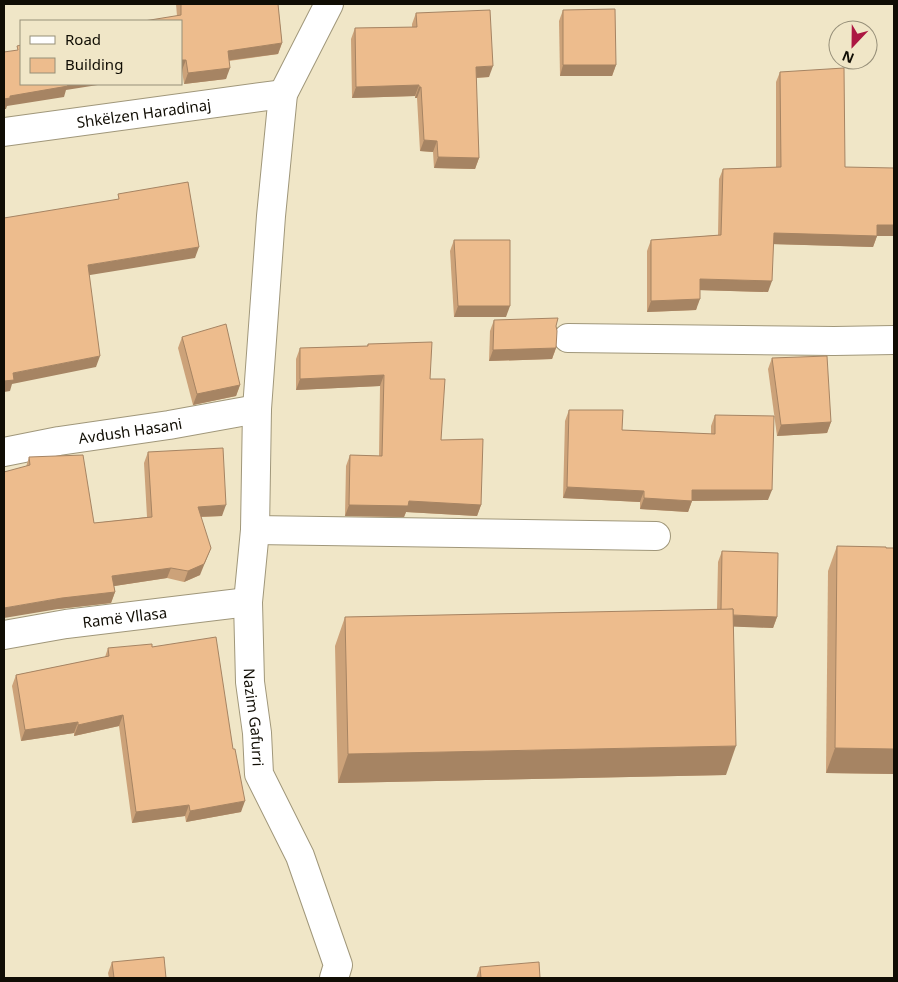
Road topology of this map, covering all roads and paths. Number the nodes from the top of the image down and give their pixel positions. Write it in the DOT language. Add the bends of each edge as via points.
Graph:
graph roads {
  1 [pos="329,4"];
  2 [pos="283,94"];
  3 [pos="4,132"];
  4 [pos="568,338"];
  5 [pos="894,340"];
  6 [pos="257,409"];
  7 [pos="4,452"];
  8 [pos="255,530"];
  9 [pos="656,536"];
  10 [pos="248,602"];
  11 [pos="4,635"];
  12 [pos="334,978"];
  1 -- 2 [label="street"];
  2 -- 3 [label="street, Shkëlzen Haradinaj"];
  2 -- 6 [label="street, Nazim Gafurri" via="270,216"];
  4 -- 5 [label="street"];
  6 -- 7 [label="street, Avdush Hasani"];
  6 -- 8 [label="street, Nazim Gafurri"];
  8 -- 9 [label="street"];
  8 -- 10 [label="street, Nazim Gafurri"];
  10 -- 11 [label="street, Ramë Vllasa" via="66,624"];
  10 -- 12 [label="street, Nazim Gafurri" via="250,682 259,774 300,856 338,965"];
}
